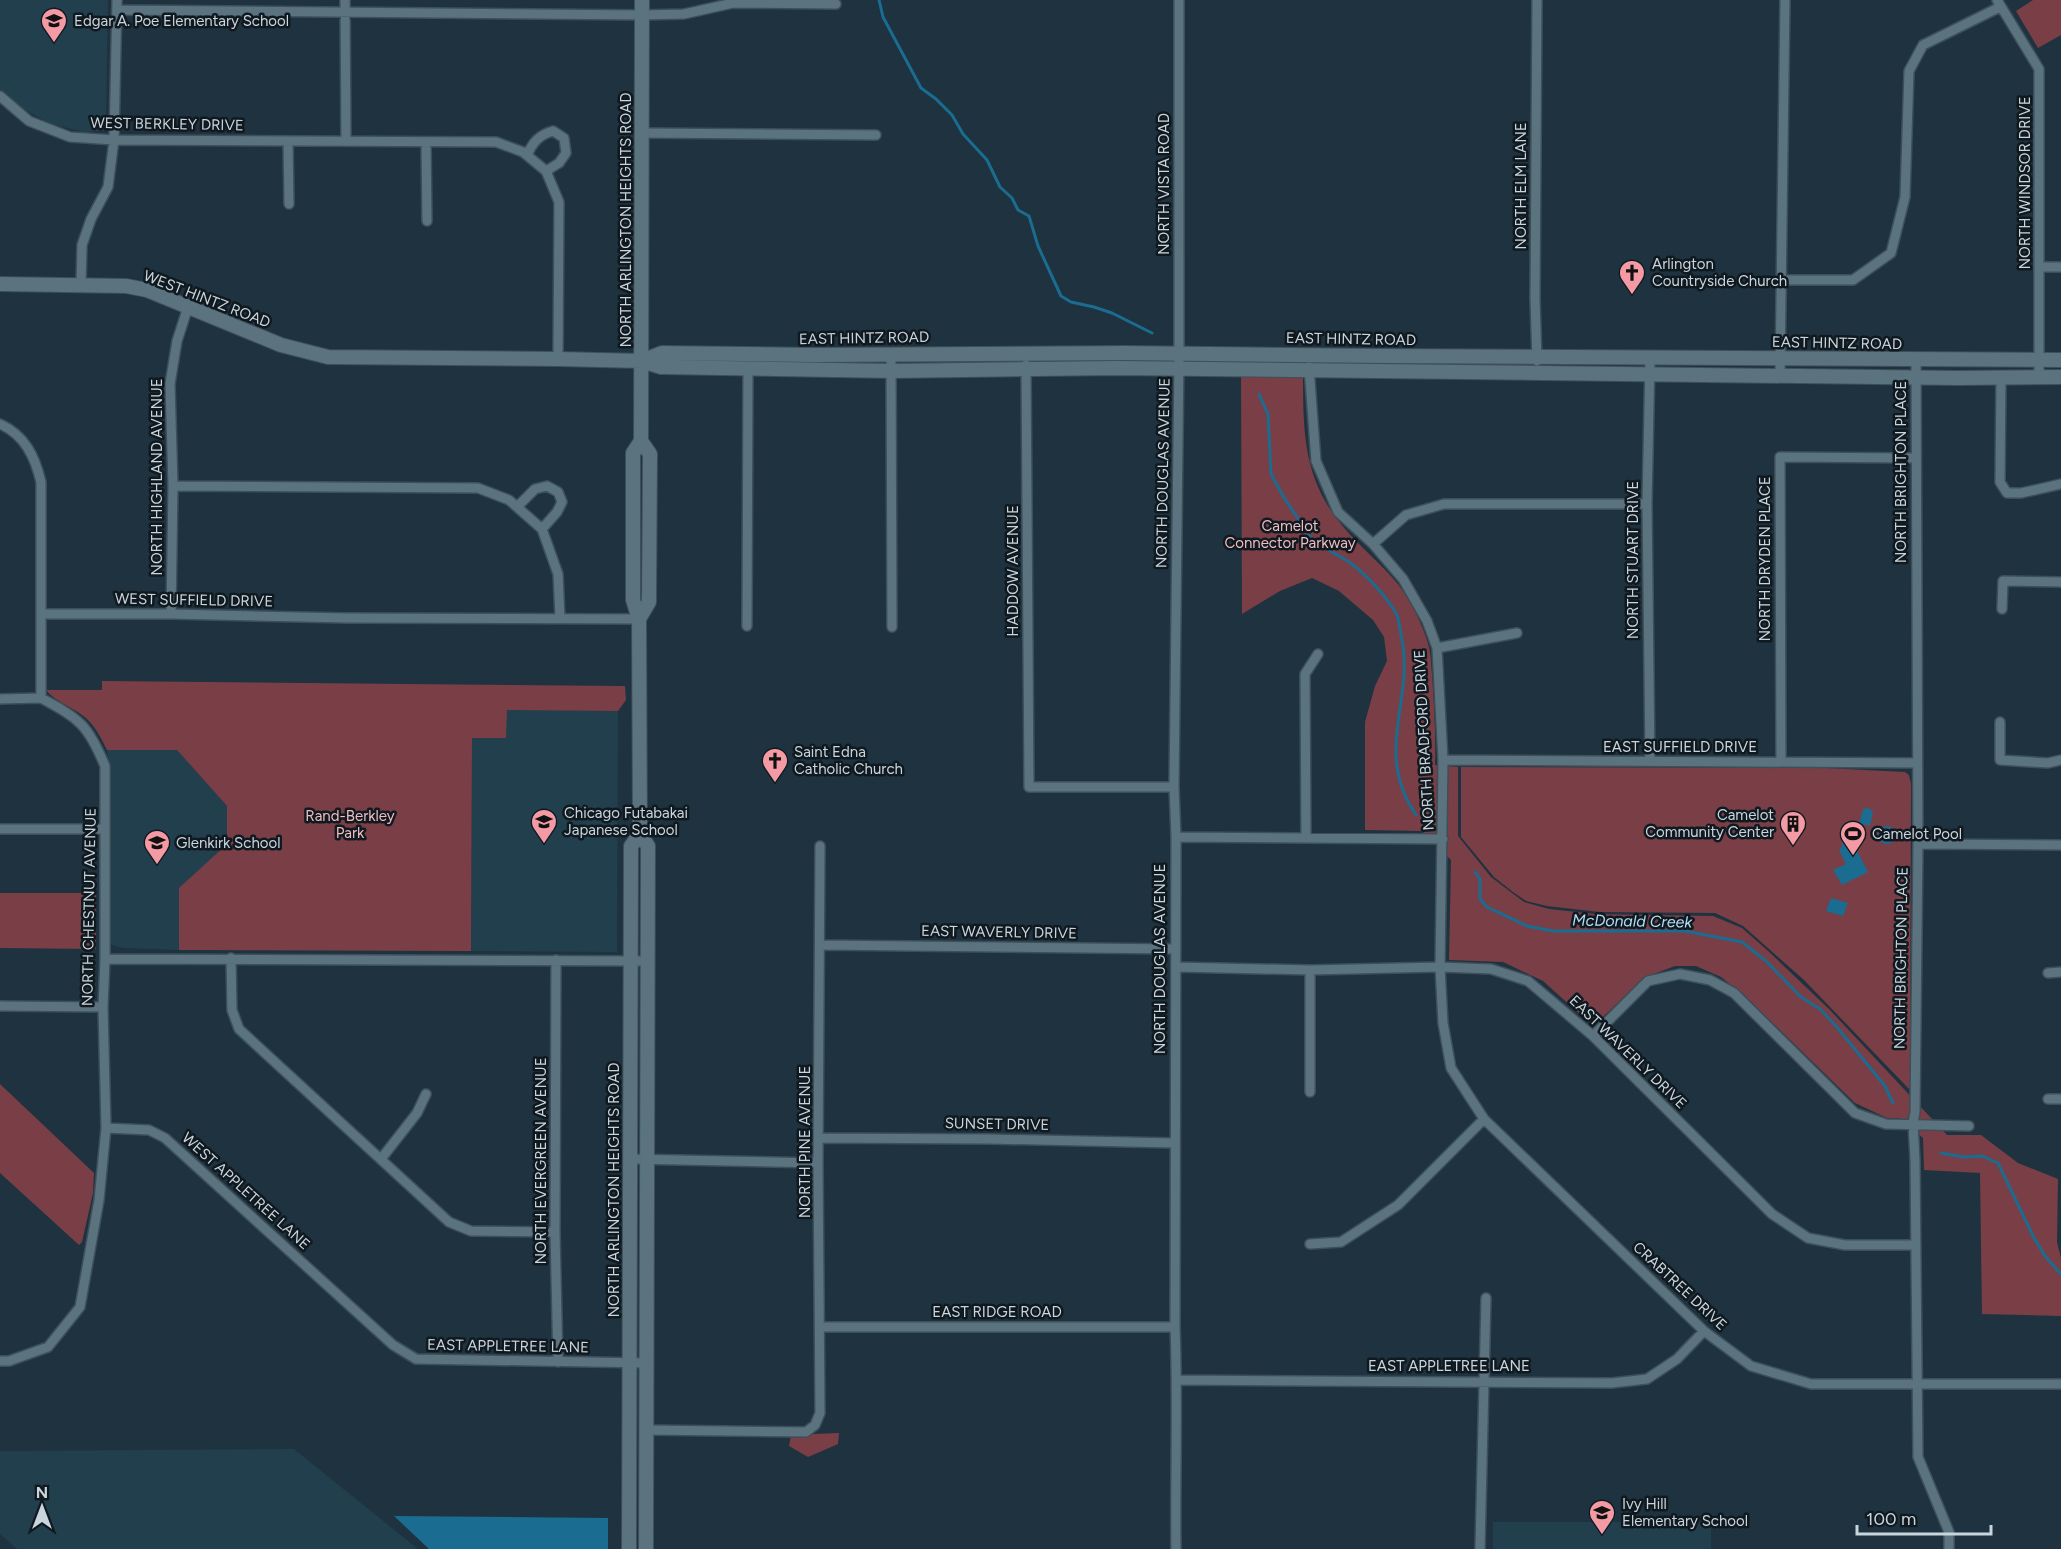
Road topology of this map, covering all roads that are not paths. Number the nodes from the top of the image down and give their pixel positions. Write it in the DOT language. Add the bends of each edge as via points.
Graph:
graph roads {
  1 [pos="345,0"];
  2 [pos="642,0"];
  3 [pos="1179,0"];
  4 [pos="1537,0"];
  5 [pos="1785,0"];
  6 [pos="1998,3"];
  7 [pos="836,4"];
  8 [pos="117,5"];
  9 [pos="345,12"];
  10 [pos="642,15"];
  11 [pos="0,96"];
  12 [pos="643,133"];
  13 [pos="876,135"];
  14 [pos="114,140"];
  15 [pos="288,141"];
  16 [pos="346,141"];
  17 [pos="426,142"];
  18 [pos="527,155"];
  19 [pos="546,171"];
  20 [pos="289,204"];
  21 [pos="427,221"];
  22 [pos="2040,267"];
  23 [pos="2061,267"];
  24 [pos="1780,280"];
  25 [pos="0,284"];
  26 [pos="81,284"];
  27 [pos="188,307"];
  28 [pos="891,354"];
  29 [pos="1026,354"];
  30 [pos="1179,354"];
  31 [pos="1308,355"];
  32 [pos="328,357"];
  33 [pos="1537,357"];
  34 [pos="1650,358"];
  35 [pos="1780,358"];
  36 [pos="558,359"];
  37 [pos="1916,360"];
  38 [pos="2061,360"];
  39 [pos="642,361"];
  40 [pos="2039,361"];
  41 [pos="748,369"];
  42 [pos="1179,369"];
  43 [pos="1026,370"];
  44 [pos="1309,370"];
  45 [pos="892,371"];
  46 [pos="1537,372"];
  47 [pos="1649,374"];
  48 [pos="1780,374"];
  49 [pos="1916,377"];
  50 [pos="2039,377"];
  51 [pos="2061,377"];
  52 [pos="2001,378"];
  53 [pos="0,424"];
  54 [pos="1916,458"];
  55 [pos="2061,484"];
  56 [pos="173,486"];
  57 [pos="1647,504"];
  58 [pos="517,507"];
  59 [pos="542,529"];
  60 [pos="1373,544"];
  61 [pos="2061,582"];
  62 [pos="2002,609"];
  63 [pos="41,614"];
  64 [pos="171,614"];
  65 [pos="560,618"];
  66 [pos="639,619"];
  67 [pos="747,626"];
  68 [pos="891,627"];
  69 [pos="1517,633"];
  70 [pos="1437,648"];
  71 [pos="1318,654"];
  72 [pos="41,698"];
  73 [pos="0,699"];
  74 [pos="2000,722"];
  75 [pos="1443,760"];
  76 [pos="2061,760"];
  77 [pos="1650,761"];
  78 [pos="1781,762"];
  79 [pos="1917,763"];
  80 [pos="1174,787"];
  81 [pos="0,829"];
  82 [pos="105,829"];
  83 [pos="640,834"];
  84 [pos="1176,837"];
  85 [pos="1306,838"];
  86 [pos="1443,839"];
  87 [pos="1918,844"];
  88 [pos="2061,845"];
  89 [pos="820,846"];
  90 [pos="821,945"];
  91 [pos="1176,949"];
  92 [pos="231,958"];
  93 [pos="105,959"];
  94 [pos="556,960"];
  95 [pos="632,961"];
  96 [pos="648,961"];
  97 [pos="1176,967"];
  98 [pos="1440,967"];
  99 [pos="1310,970"];
  100 [pos="2061,972"];
  101 [pos="2048,973"];
  102 [pos="0,1006"];
  103 [pos="103,1007"];
  104 [pos="1593,1036"];
  105 [pos="1310,1092"];
  106 [pos="426,1094"];
  107 [pos="2048,1099"];
  108 [pos="2061,1099"];
  109 [pos="1484,1119"];
  110 [pos="1913,1124"];
  111 [pos="1969,1126"];
  112 [pos="106,1128"];
  113 [pos="819,1138"];
  114 [pos="1174,1143"];
  115 [pos="381,1159"];
  116 [pos="630,1159"];
  117 [pos="647,1159"];
  118 [pos="818,1163"];
  119 [pos="555,1232"];
  120 [pos="1310,1244"];
  121 [pos="1916,1245"];
  122 [pos="1486,1298"];
  123 [pos="352,1308"];
  124 [pos="1175,1327"];
  125 [pos="820,1328"];
  126 [pos="1704,1331"];
  127 [pos="0,1360"];
  128 [pos="558,1362"];
  129 [pos="630,1363"];
  130 [pos="646,1363"];
  131 [pos="1177,1380"];
  132 [pos="1484,1381"];
  133 [pos="1919,1383"];
  134 [pos="2061,1384"];
  135 [pos="646,1430"];
  136 [pos="629,1549"];
  137 [pos="646,1549"];
  138 [pos="1176,1549"];
  139 [pos="1480,1549"];
  140 [pos="1949,1549"];
  1 -- 9 [label="street"];
  2 -- 10 [label="main road, NORTH ARLINGTON HEIGHTS ROAD"];
  3 -- 30 [label="street, NORTH VISTA ROAD"];
  4 -- 33 [label="street, NORTH ELM LANE"];
  5 -- 24 [label="street"];
  6 -- 22 [label="street, NORTH WINDSOR DRIVE" via="2039,69"];
  6 -- 24 [label="street" via="1923,45 1909,71 1905,197 1891,252 1853,280"];
  7 -- 10 [label="street" via="733,3 684,14"];
  8 -- 9 [label="street"];
  8 -- 14 [label="street"];
  9 -- 10 [label="street"];
  9 -- 16 [label="street"];
  10 -- 12 [label="main road, NORTH ARLINGTON HEIGHTS ROAD"];
  11 -- 14 [label="street, WEST BERKLEY DRIVE" via="28,121 70,137"];
  12 -- 13 [label="street"];
  12 -- 39 [label="main road, NORTH ARLINGTON HEIGHTS ROAD"];
  14 -- 15 [label="street, WEST BERKLEY DRIVE"];
  14 -- 26 [label="street" via="108,187 82,245"];
  15 -- 16 [label="street, WEST BERKLEY DRIVE"];
  15 -- 20 [label="street"];
  16 -- 17 [label="street, WEST BERKLEY DRIVE"];
  17 -- 18 [label="street, WEST BERKLEY DRIVE" via="496,142"];
  17 -- 21 [label="street"];
  18 -- 19 [label="street"];
  18 -- 19 [label="street" via="541,135 553,131 564,138 566,153 559,164"];
  19 -- 36 [label="street" via="559,202"];
  22 -- 23 [label="street"];
  22 -- 40 [label="street, NORTH WINDSOR DRIVE"];
  24 -- 35 [label="street"];
  25 -- 26 [label="main road, WEST HINTZ ROAD"];
  26 -- 27 [label="main road, WEST HINTZ ROAD" via="147,290"];
  27 -- 32 [label="main road, WEST HINTZ ROAD" via="281,345"];
  27 -- 56 [label="street, NORTH HIGHLAND AVENUE" via="170,384"];
  28 -- 29 [label="main road, EAST HINTZ ROAD"];
  28 -- 39 [label="main road, EAST HINTZ ROAD" via="662,353"];
  28 -- 45 [label="street"];
  29 -- 30 [label="main road, EAST HINTZ ROAD"];
  29 -- 43 [label="street, HADDOW AVENUE"];
  30 -- 31 [label="main road, EAST HINTZ ROAD"];
  30 -- 42 [label="street, NORTH VISTA ROAD"];
  31 -- 33 [label="main road, EAST HINTZ ROAD"];
  31 -- 44 [label="street, NORTH BRADFORD DRIVE"];
  32 -- 36 [label="main road, EAST HINTZ ROAD"];
  33 -- 34 [label="main road, EAST HINTZ ROAD"];
  33 -- 46 [label="street, NORTH ELM LANE"];
  34 -- 35 [label="main road, EAST HINTZ ROAD"];
  34 -- 47 [label="street, NORTH STUART DRIVE"];
  35 -- 37 [label="main road, EAST HINTZ ROAD"];
  35 -- 48 [label="street"];
  36 -- 39 [label="main road, EAST HINTZ ROAD"];
  37 -- 40 [label="main road, EAST HINTZ ROAD"];
  37 -- 49 [label="street, NORTH BRIGHTON PLACE"];
  38 -- 40 [label="main road, EAST HINTZ ROAD"];
  39 -- 41 [label="main road, EAST HINTZ ROAD" via="661,367"];
  39 -- 66 [label="main road, NORTH ARLINGTON HEIGHTS ROAD" via="641,441 633,453 633,600"];
  40 -- 50 [label="street, NORTH WINDSOR DRIVE"];
  41 -- 45 [label="main road, EAST HINTZ ROAD"];
  41 -- 67 [label="street"];
  42 -- 43 [label="main road, EAST HINTZ ROAD"];
  42 -- 44 [label="main road, EAST HINTZ ROAD"];
  42 -- 80 [label="street, NORTH DOUGLAS AVENUE"];
  43 -- 45 [label="main road, EAST HINTZ ROAD"];
  43 -- 80 [label="street, HADDOW AVENUE" via="1029,787"];
  44 -- 46 [label="main road, EAST HINTZ ROAD"];
  44 -- 60 [label="street, NORTH BRADFORD DRIVE" via="1316,460 1338,513"];
  45 -- 68 [label="street"];
  46 -- 47 [label="main road, EAST HINTZ ROAD"];
  47 -- 48 [label="main road, EAST HINTZ ROAD"];
  47 -- 57 [label="street, NORTH STUART DRIVE"];
  48 -- 49 [label="main road, EAST HINTZ ROAD"];
  49 -- 52 [label="main road, EAST HINTZ ROAD"];
  49 -- 54 [label="street, NORTH BRIGHTON PLACE"];
  50 -- 51 [label="main road, EAST HINTZ ROAD"];
  50 -- 52 [label="main road, EAST HINTZ ROAD"];
  52 -- 55 [label="street" via="2000,482 2007,493"];
  53 -- 63 [label="street" via="21,437 31,452 41,482"];
  54 -- 78 [label="street, NORTH DRYDEN PLACE" via="1780,456"];
  54 -- 79 [label="street, NORTH BRIGHTON PLACE"];
  56 -- 58 [label="street" via="478,488"];
  56 -- 64 [label="street, NORTH HIGHLAND AVENUE"];
  57 -- 60 [label="street" via="1444,504 1406,515"];
  57 -- 77 [label="street, NORTH STUART DRIVE"];
  58 -- 59 [label="street"];
  58 -- 59 [label="street" via="535,489 547,486 558,492 562,502"];
  59 -- 65 [label="street" via="558,574"];
  60 -- 70 [label="street, NORTH BRADFORD DRIVE" via="1403,579"];
  61 -- 62 [label="street" via="2003,581"];
  63 -- 64 [label="street, WEST SUFFIELD DRIVE"];
  63 -- 72 [label="street"];
  64 -- 65 [label="street, WEST SUFFIELD DRIVE"];
  65 -- 66 [label="street"];
  66 -- 83 [label="main road, NORTH ARLINGTON HEIGHTS ROAD"];
  69 -- 70 [label="street"];
  70 -- 75 [label="street, NORTH BRADFORD DRIVE"];
  71 -- 85 [label="street" via="1305,674"];
  72 -- 73 [label="street"];
  72 -- 82 [label="street, NORTH CHESTNUT AVENUE" via="73,715 93,737 105,766"];
  74 -- 76 [label="street" via="2000,760"];
  75 -- 77 [label="street, EAST SUFFIELD DRIVE"];
  75 -- 86 [label="street, NORTH BRADFORD DRIVE"];
  77 -- 78 [label="street, EAST SUFFIELD DRIVE"];
  78 -- 79 [label="street, EAST SUFFIELD DRIVE"];
  79 -- 87 [label="street, NORTH BRIGHTON PLACE"];
  80 -- 84 [label="street, NORTH DOUGLAS AVENUE"];
  81 -- 82 [label="street"];
  82 -- 93 [label="street, NORTH CHESTNUT AVENUE"];
  83 -- 95 [label="main road, NORTH ARLINGTON HEIGHTS ROAD" via="632,846"];
  83 -- 96 [label="main road, NORTH ARLINGTON HEIGHTS ROAD" via="648,846"];
  84 -- 85 [label="street"];
  84 -- 91 [label="street, NORTH DOUGLAS AVENUE"];
  85 -- 86 [label="street"];
  86 -- 98 [label="street, NORTH BRADFORD DRIVE"];
  87 -- 88 [label="street"];
  87 -- 110 [label="street, NORTH BRIGHTON PLACE"];
  89 -- 90 [label="street, NORTH PINE AVENUE"];
  90 -- 91 [label="street, EAST WAVERLY DRIVE"];
  90 -- 113 [label="street, NORTH PINE AVENUE"];
  91 -- 97 [label="street, NORTH DOUGLAS AVENUE"];
  92 -- 93 [label="street"];
  92 -- 94 [label="street"];
  92 -- 115 [label="street" via="232,1010 239,1029"];
  93 -- 103 [label="street, NORTH CHESTNUT AVENUE"];
  94 -- 95 [label="street"];
  94 -- 119 [label="street, NORTH EVERGREEN AVENUE"];
  95 -- 96 [label="street"];
  95 -- 116 [label="main road, NORTH ARLINGTON HEIGHTS ROAD"];
  96 -- 117 [label="main road, NORTH ARLINGTON HEIGHTS ROAD"];
  97 -- 99 [label="street, EAST WAVERLY DRIVE"];
  97 -- 114 [label="street, NORTH DOUGLAS AVENUE"];
  98 -- 99 [label="street, EAST WAVERLY DRIVE"];
  98 -- 104 [label="street, EAST WAVERLY DRIVE" via="1491,969 1528,981"];
  98 -- 109 [label="street, CRABTREE DRIVE" via="1443,1023 1451,1068"];
  99 -- 105 [label="street"];
  100 -- 101 [label="street"];
  102 -- 103 [label="street"];
  103 -- 112 [label="street, NORTH CHESTNUT AVENUE"];
  104 -- 110 [label="street" via="1648,981 1680,974 1710,980 1734,993 1855,1113 1886,1124"];
  104 -- 121 [label="street, EAST WAVERLY DRIVE" via="1772,1214 1808,1238 1845,1245"];
  106 -- 115 [label="street" via="417,1113"];
  107 -- 108 [label="street"];
  109 -- 120 [label="street" via="1398,1205 1341,1242"];
  109 -- 126 [label="street, CRABTREE DRIVE"];
  110 -- 111 [label="street"];
  110 -- 121 [label="street, NORTH BRIGHTON PLACE"];
  112 -- 123 [label="street, WEST APPLETREE LANE" via="149,1130 165,1138"];
  112 -- 127 [label="street, NORTH CHESTNUT AVENUE" via="99,1200 81,1307 48,1347"];
  113 -- 114 [label="street, SUNSET DRIVE"];
  113 -- 118 [label="street, NORTH PINE AVENUE"];
  114 -- 124 [label="street, NORTH DOUGLAS AVENUE"];
  115 -- 119 [label="street" via="449,1222 471,1231"];
  116 -- 117 [label="street"];
  116 -- 129 [label="main road, NORTH ARLINGTON HEIGHTS ROAD"];
  117 -- 118 [label="street"];
  117 -- 130 [label="main road, NORTH ARLINGTON HEIGHTS ROAD"];
  118 -- 125 [label="street, NORTH PINE AVENUE"];
  119 -- 128 [label="street, NORTH EVERGREEN AVENUE"];
  121 -- 133 [label="street, NORTH BRIGHTON PLACE"];
  122 -- 132 [label="street"];
  123 -- 128 [label="street, EAST APPLETREE LANE" via="393,1345 416,1359"];
  124 -- 125 [label="street, EAST RIDGE ROAD"];
  124 -- 131 [label="street, NORTH DOUGLAS AVENUE"];
  125 -- 135 [label="street, NORTH PINE AVENUE" via="820,1413 815,1425 806,1432"];
  126 -- 132 [label="street, EAST APPLETREE LANE" via="1677,1359 1647,1379 1612,1383"];
  126 -- 133 [label="street, CRABTREE DRIVE" via="1751,1366 1811,1384"];
  128 -- 129 [label="street, EAST APPLETREE LANE"];
  129 -- 130 [label="street, EAST APPLETREE LANE"];
  129 -- 136 [label="main road, NORTH ARLINGTON HEIGHTS ROAD"];
  130 -- 135 [label="main road, NORTH ARLINGTON HEIGHTS ROAD"];
  131 -- 132 [label="street, EAST APPLETREE LANE"];
  131 -- 138 [label="street, NORTH DOUGLAS AVENUE"];
  132 -- 139 [label="street"];
  133 -- 134 [label="street, CRABTREE DRIVE"];
  133 -- 140 [label="street, NORTH BRIGHTON PLACE" via="1918,1457 1949,1532"];
  135 -- 137 [label="main road, NORTH ARLINGTON HEIGHTS ROAD"];
}
